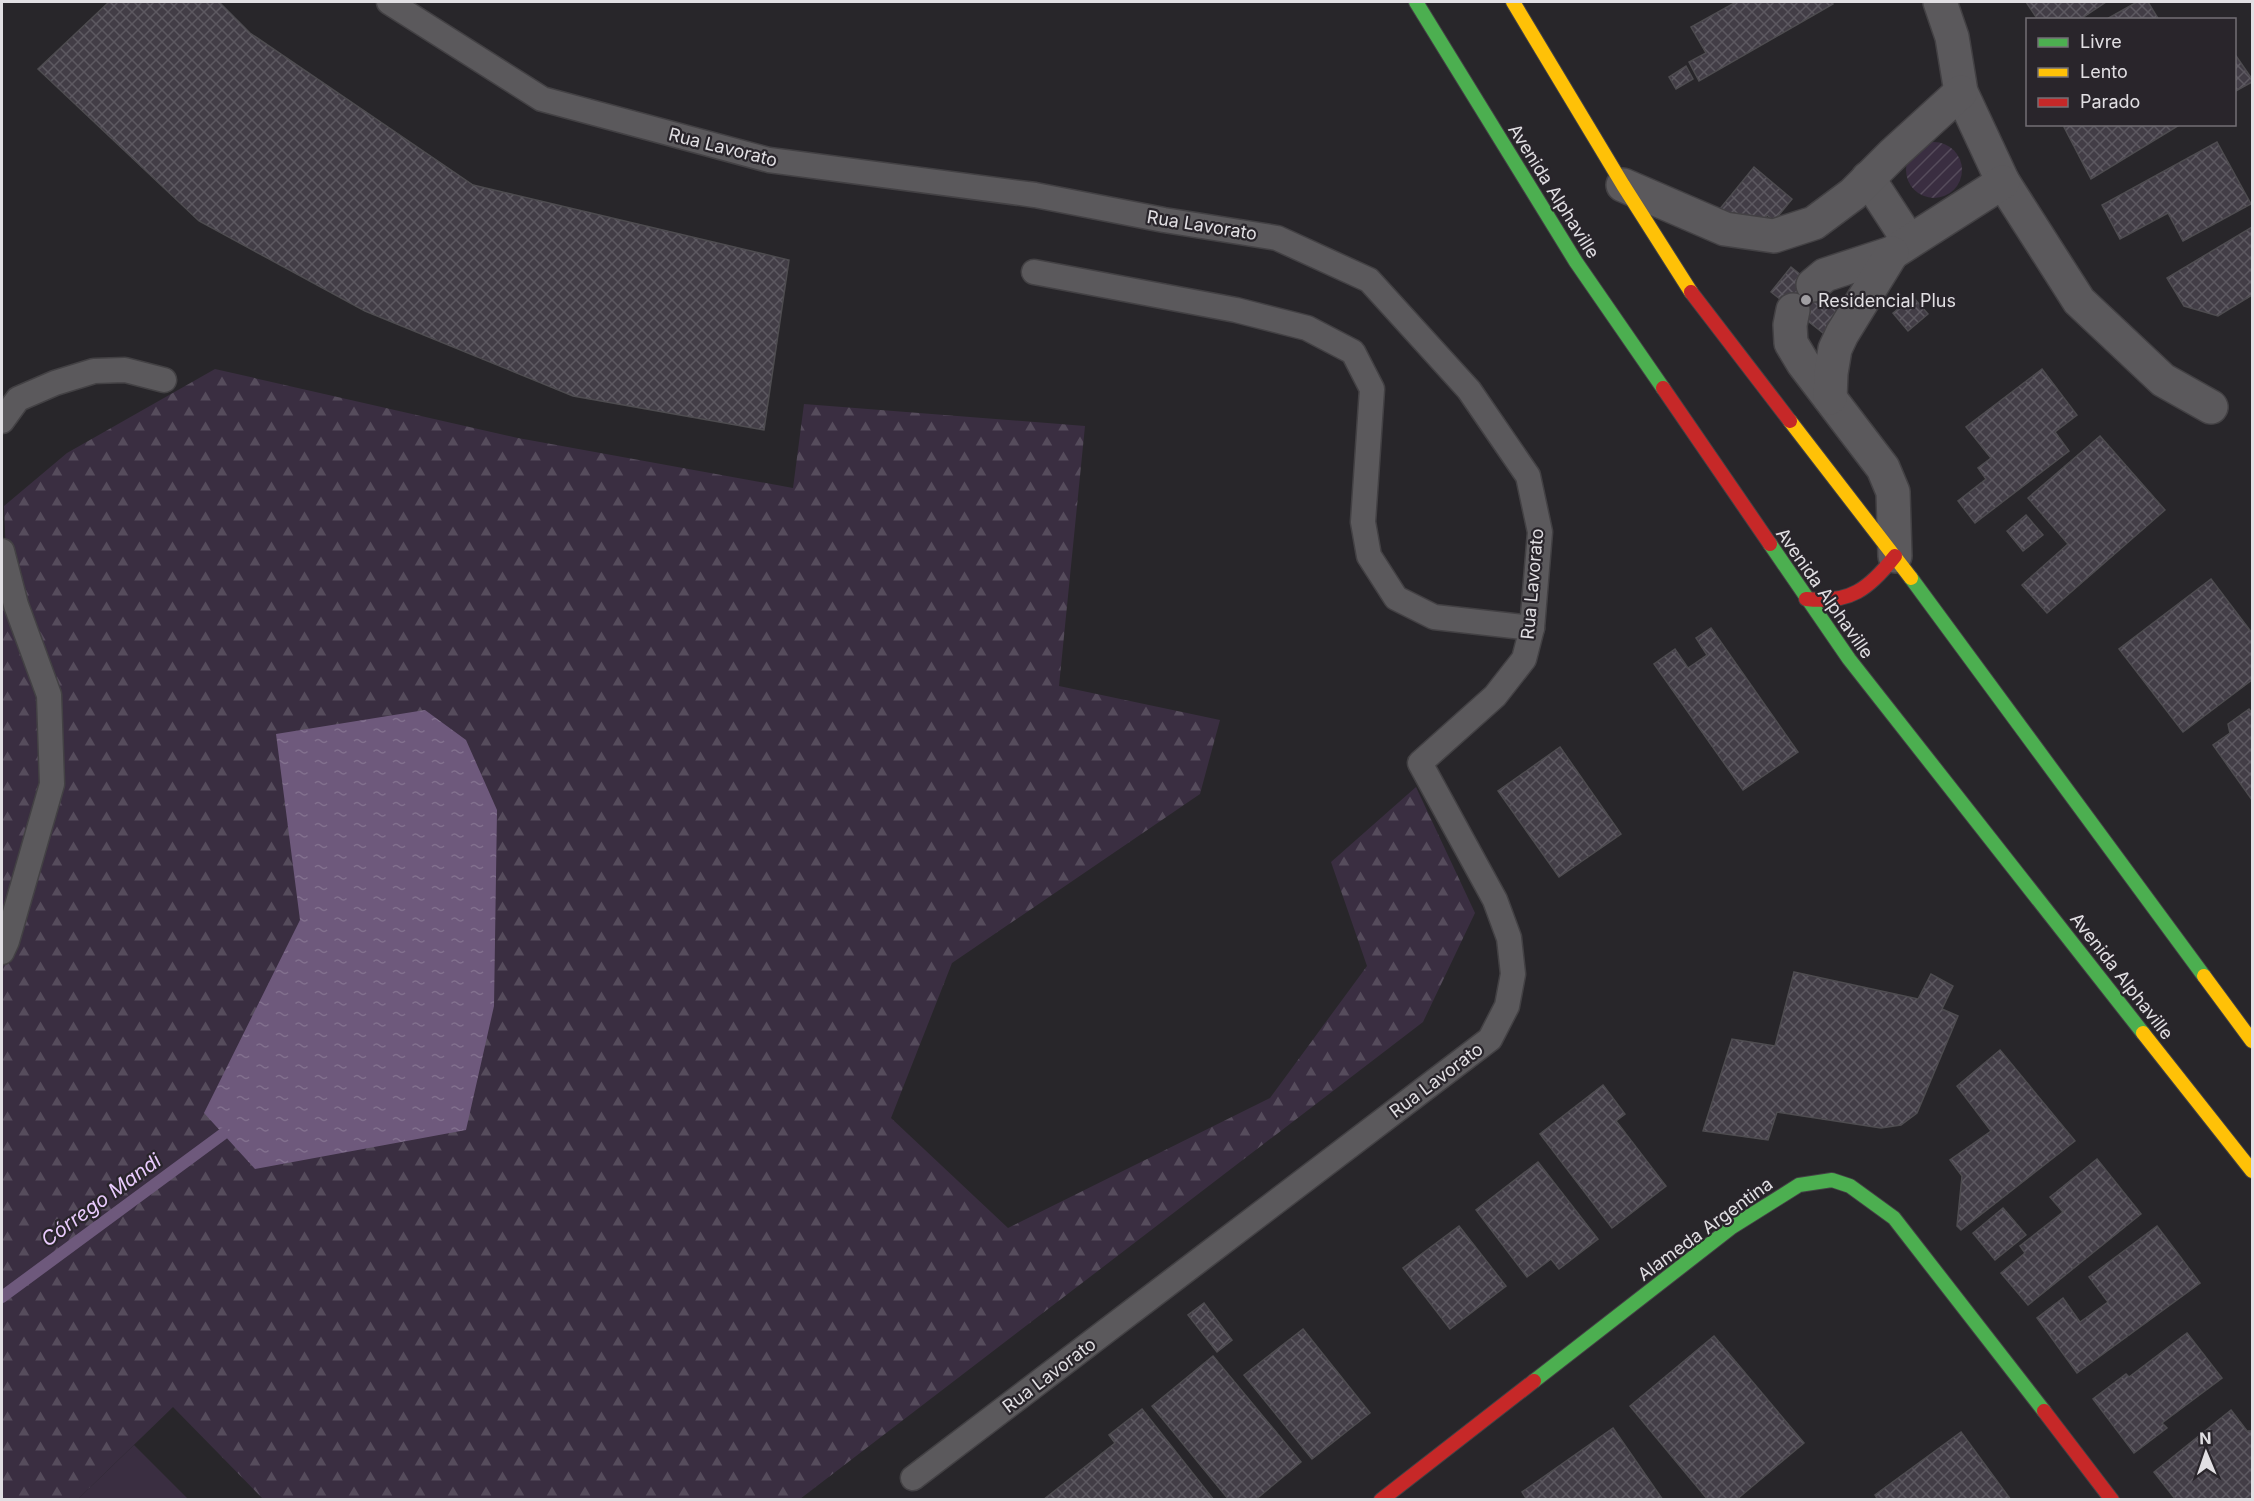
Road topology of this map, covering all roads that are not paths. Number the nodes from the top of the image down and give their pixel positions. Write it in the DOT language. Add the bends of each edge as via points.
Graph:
graph roads {
  1 [pos="389,2"];
  2 [pos="1416,2"];
  3 [pos="1513,2"];
  4 [pos="1940,2"];
  5 [pos="1961,93"];
  6 [pos="1868,178"];
  7 [pos="2003,182"];
  8 [pos="1623,185"];
  9 [pos="1901,247"];
  10 [pos="1034,272"];
  11 [pos="1813,285"];
  12 [pos="1793,310"];
  13 [pos="164,380"];
  14 [pos="1830,398"];
  15 [pos="2211,407"];
  16 [pos="2,421"];
  17 [pos="2,551"];
  18 [pos="1895,556"];
  19 [pos="1806,599"];
  20 [pos="1532,628"];
  21 [pos="2,952"];
  22 [pos="2253,1041"];
  23 [pos="2253,1171"];
  24 [pos="913,1478"];
  25 [pos="1381,1500"];
  26 [pos="2112,1500"];
  1 -- 20 [label="lane, Rua Lavorato" via="542,99 769,160 1035,195 1278,238 1369,280 1470,390 1528,476 1540,532"];
  2 -- 19 [label="main road, Avenida Alphaville" via="1576,262"];
  3 -- 8 [label="main road"];
  4 -- 5 [label="street" via="1952,37"];
  5 -- 6 [label="street"];
  5 -- 7 [label="street"];
  6 -- 8 [label="street" via="1814,223 1774,236 1725,229"];
  6 -- 9 [label="street"];
  7 -- 9 [label="street"];
  7 -- 15 [label="street" via="2079,301 2163,380"];
  8 -- 18 [label="main road" via="1697,301"];
  9 -- 11 [label="street" via="1826,274"];
  9 -- 14 [label="street" via="1842,334 1835,349"];
  10 -- 20 [label="lane" via="1236,310 1307,328 1353,352 1372,389 1363,522 1370,556 1396,598 1434,617"];
  12 -- 14 [label="street" via="1791,343"];
  13 -- 16 [label="lane" via="125,370 94,371 55,382 18,399"];
  14 -- 18 [label="street" via="1883,468 1893,492"];
  17 -- 21 [label="lane" via="16,605 49,695 52,784"];
  18 -- 19 [label="main road" via="1880,576 1845,599"];
  18 -- 22 [label="main road"];
  19 -- 23 [label="main road, Avenida Alphaville" via="1849,659"];
  20 -- 24 [label="lane, Rua Lavorato" via="1524,659 1495,696 1420,763 1495,900 1509,938 1513,974 1507,1006 1490,1039"];
  25 -- 26 [label="main road, Alameda Argentina" via="1732,1227 1799,1185 1832,1180 1850,1186 1894,1218"];
}
